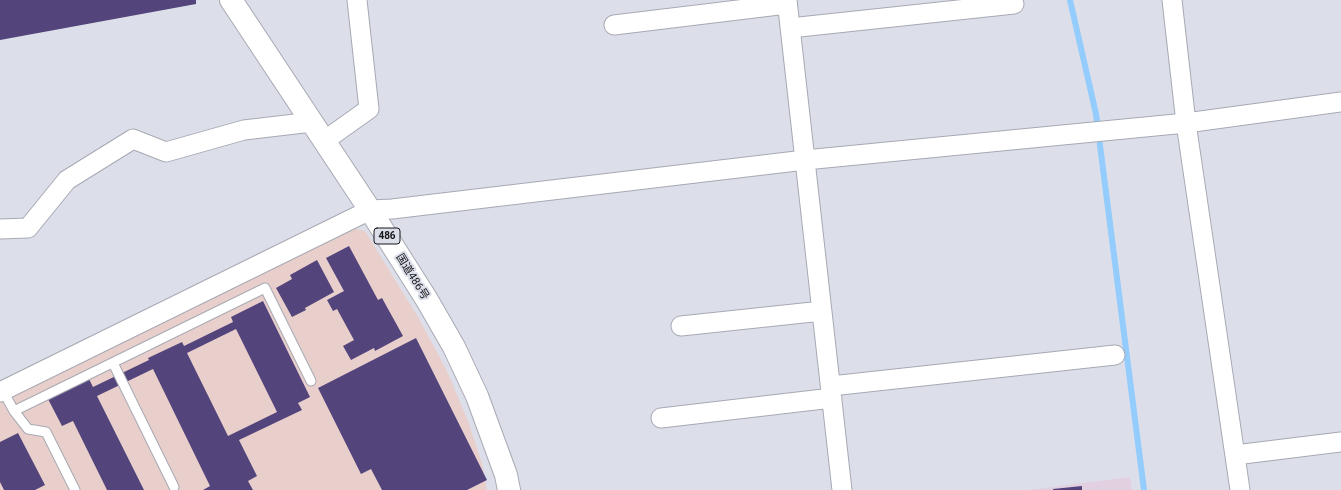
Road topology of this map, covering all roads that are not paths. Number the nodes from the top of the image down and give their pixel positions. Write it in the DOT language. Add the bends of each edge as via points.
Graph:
graph roads {
  1 [pos="231,0"];
  2 [pos="357,0"];
  3 [pos="1172,0"];
  4 [pos="787,2"];
  5 [pos="1014,4"];
  6 [pos="614,25"];
  7 [pos="790,28"];
  8 [pos="1341,102"];
  9 [pos="312,122"];
  10 [pos="1186,123"];
  11 [pos="324,141"];
  12 [pos="805,160"];
  13 [pos="370,210"];
  14 [pos="0,229"];
  15 [pos="822,310"];
  16 [pos="680,326"];
  17 [pos="1115,355"];
  18 [pos="113,362"];
  19 [pos="311,381"];
  20 [pos="2,392"];
  21 [pos="831,392"];
  22 [pos="14,411"];
  23 [pos="661,418"];
  24 [pos="1341,442"];
  25 [pos="1235,455"];
  26 [pos="174,486"];
  27 [pos="76,490"];
  28 [pos="509,490"];
  29 [pos="842,490"];
  30 [pos="1240,490"];
  1 -- 9 [label="highway, 国道486号 / 486"];
  2 -- 11 [label="street" via="369,108"];
  3 -- 10 [label="street"];
  4 -- 6 [label="street"];
  4 -- 7 [label="street"];
  5 -- 7 [label="street"];
  7 -- 12 [label="street"];
  8 -- 10 [label="street"];
  9 -- 11 [label="highway, 国道486号 / 486"];
  9 -- 14 [label="street" via="244,130 166,152 133,139 67,180 28,228"];
  10 -- 12 [label="street"];
  10 -- 25 [label="street"];
  11 -- 13 [label="highway, 国道486号 / 486"];
  12 -- 13 [label="street"];
  12 -- 15 [label="street"];
  13 -- 20 [label="street"];
  13 -- 28 [label="highway, 国道486号 / 486" via="454,347 477,396"];
  15 -- 16 [label="street"];
  15 -- 21 [label="street"];
  17 -- 21 [label="street"];
  18 -- 19 [label="lane" via="265,288"];
  18 -- 22 [label="lane"];
  18 -- 26 [label="lane"];
  20 -- 22 [label="lane"];
  21 -- 23 [label="street"];
  21 -- 29 [label="street"];
  22 -- 27 [label="lane" via="28,429 46,432"];
  24 -- 25 [label="street"];
  25 -- 30 [label="street"];
}
